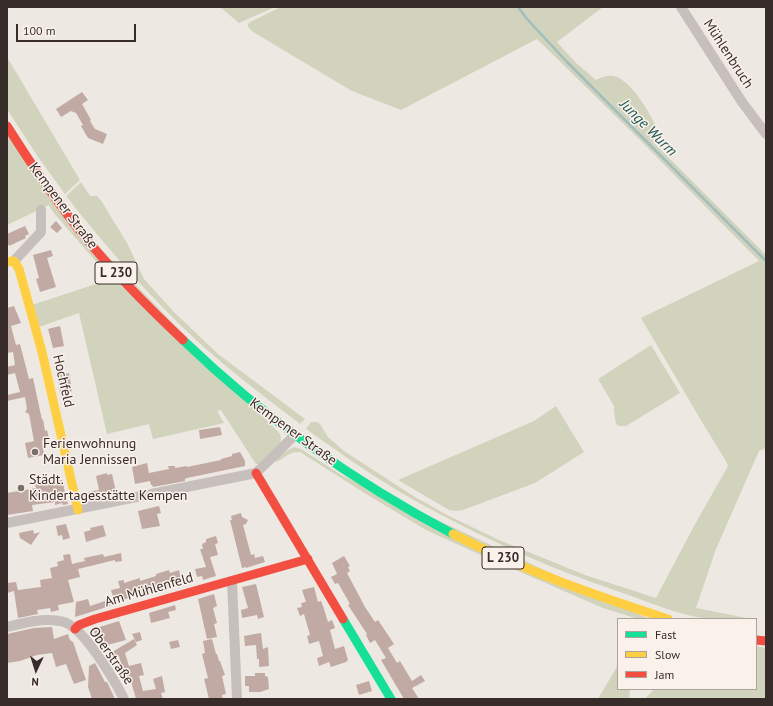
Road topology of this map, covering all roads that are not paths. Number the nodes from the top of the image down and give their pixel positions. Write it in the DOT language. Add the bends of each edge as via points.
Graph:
graph roads {
  1 [pos="681,7"];
  2 [pos="7,126"];
  3 [pos="766,134"];
  4 [pos="41,210"];
  5 [pos="10,261"];
  6 [pos="295,436"];
  7 [pos="256,473"];
  8 [pos="78,510"];
  9 [pos="7,523"];
  10 [pos="308,559"];
  11 [pos="232,581"];
  12 [pos="665,618"];
  13 [pos="7,627"];
  14 [pos="75,629"];
  15 [pos="124,699"];
  16 [pos="237,699"];
  17 [pos="391,699"];
  1 -- 3 [label="street, Mühlenbruch" via="742,102"];
  2 -- 6 [label="main road, Kempener Straße / L 230" via="52,193 90,244 116,273 200,358"];
  4 -- 5 [label="street, Hochfeld" via="41,232"];
  5 -- 8 [label="main road, Hochfeld" via="19,269 42,352"];
  6 -- 7 [label="street"];
  6 -- 12 [label="main road, Kempener Straße / L 230" via="395,502 484,549 559,582"];
  7 -- 8 [label="street"];
  7 -- 10 [label="main road"];
  8 -- 9 [label="street"];
  10 -- 11 [label="main road, Am Mühlenfeld"];
  10 -- 17 [label="main road"];
  11 -- 14 [label="main road, Am Mühlenfeld" via="95,619"];
  11 -- 16 [label="street"];
  13 -- 14 [label="street, Oberstraße" via="36,621 58,620"];
  14 -- 15 [label="street, Oberstraße" via="116,683"];
}
